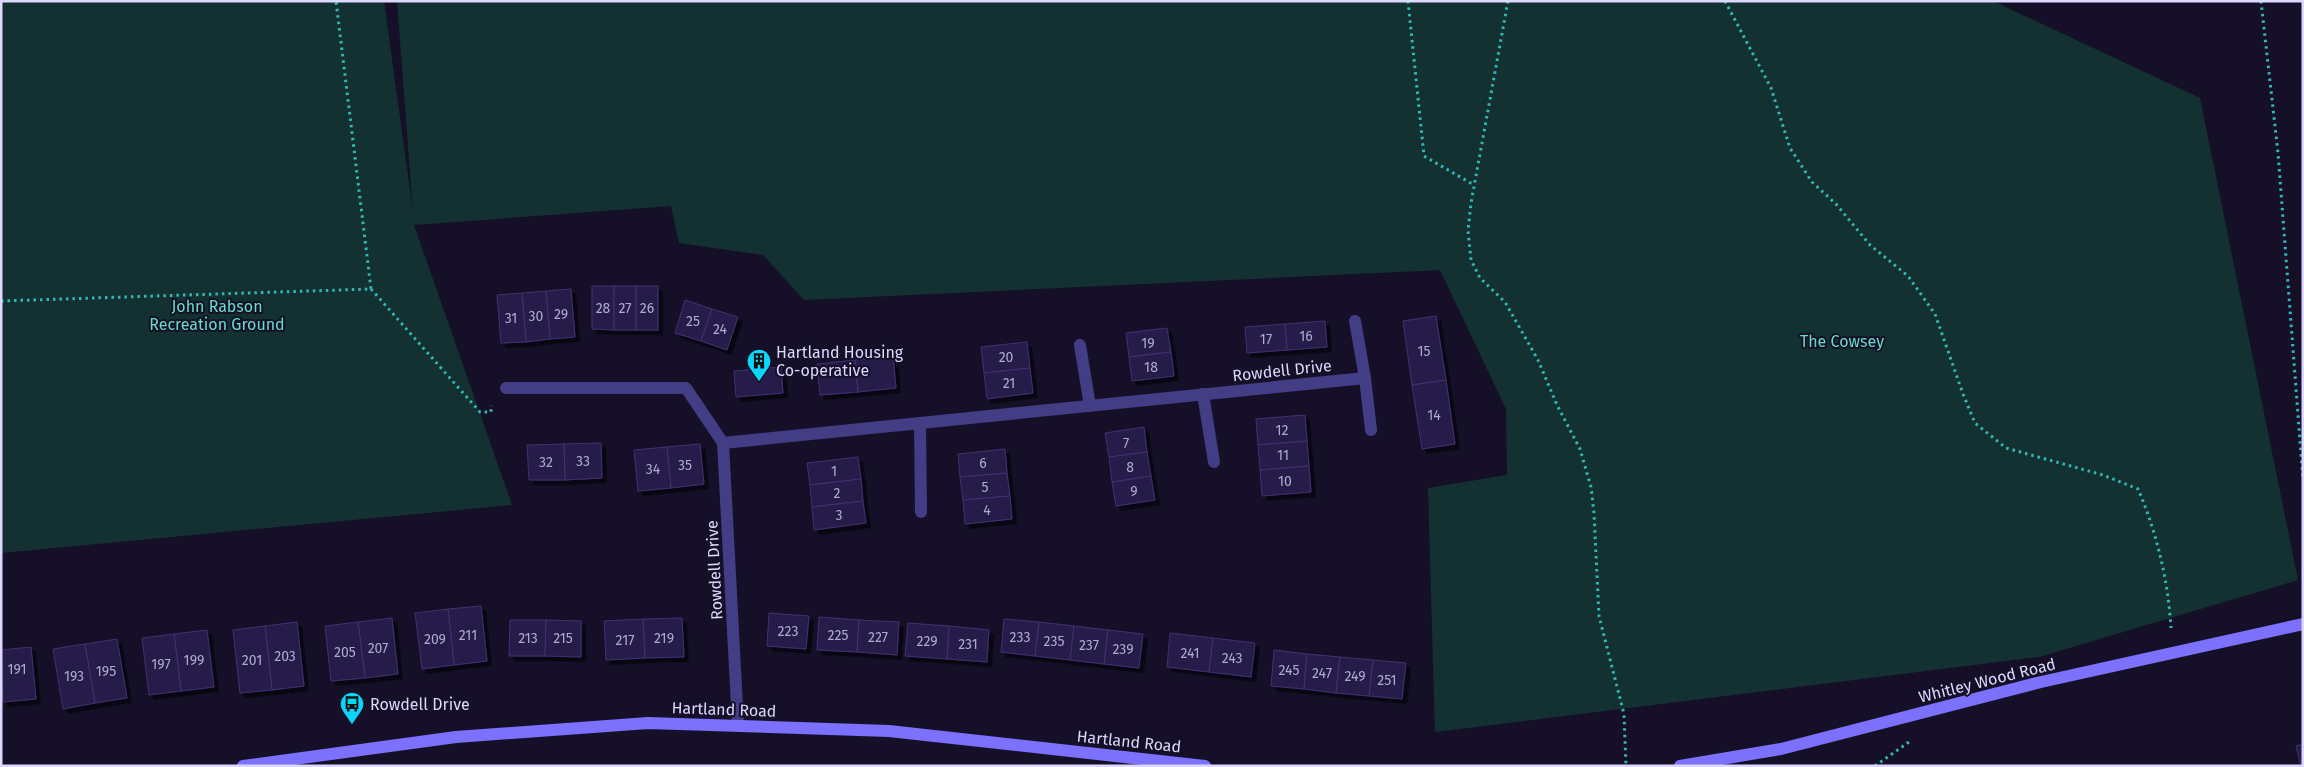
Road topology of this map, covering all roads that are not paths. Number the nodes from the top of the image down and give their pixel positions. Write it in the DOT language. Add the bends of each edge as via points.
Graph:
graph roads {
  1 [pos="1355,321"];
  2 [pos="1080,345"];
  3 [pos="1364,378"];
  4 [pos="506,388"];
  5 [pos="1203,394"];
  6 [pos="1090,406"];
  7 [pos="920,423"];
  8 [pos="1371,430"];
  9 [pos="723,443"];
  10 [pos="1214,462"];
  11 [pos="921,512"];
  12 [pos="2303,624"];
  13 [pos="738,725"];
  14 [pos="243,766"];
  15 [pos="1205,766"];
  16 [pos="1680,766"];
  1 -- 3 [label="street"];
  2 -- 6 [label="street"];
  3 -- 5 [label="street, Rowdell Drive"];
  3 -- 8 [label="street"];
  4 -- 9 [label="street" via="686,388"];
  5 -- 6 [label="street, Rowdell Drive"];
  5 -- 10 [label="street"];
  6 -- 7 [label="street, Rowdell Drive"];
  7 -- 9 [label="street, Rowdell Drive"];
  7 -- 11 [label="street"];
  9 -- 13 [label="street, Rowdell Drive"];
  12 -- 16 [label="street, Whitley Wood Road" via="2042,682 1781,749"];
  13 -- 14 [label="street, Hartland Road" via="648,723 456,737"];
  13 -- 15 [label="street, Hartland Road" via="889,731"];
}
